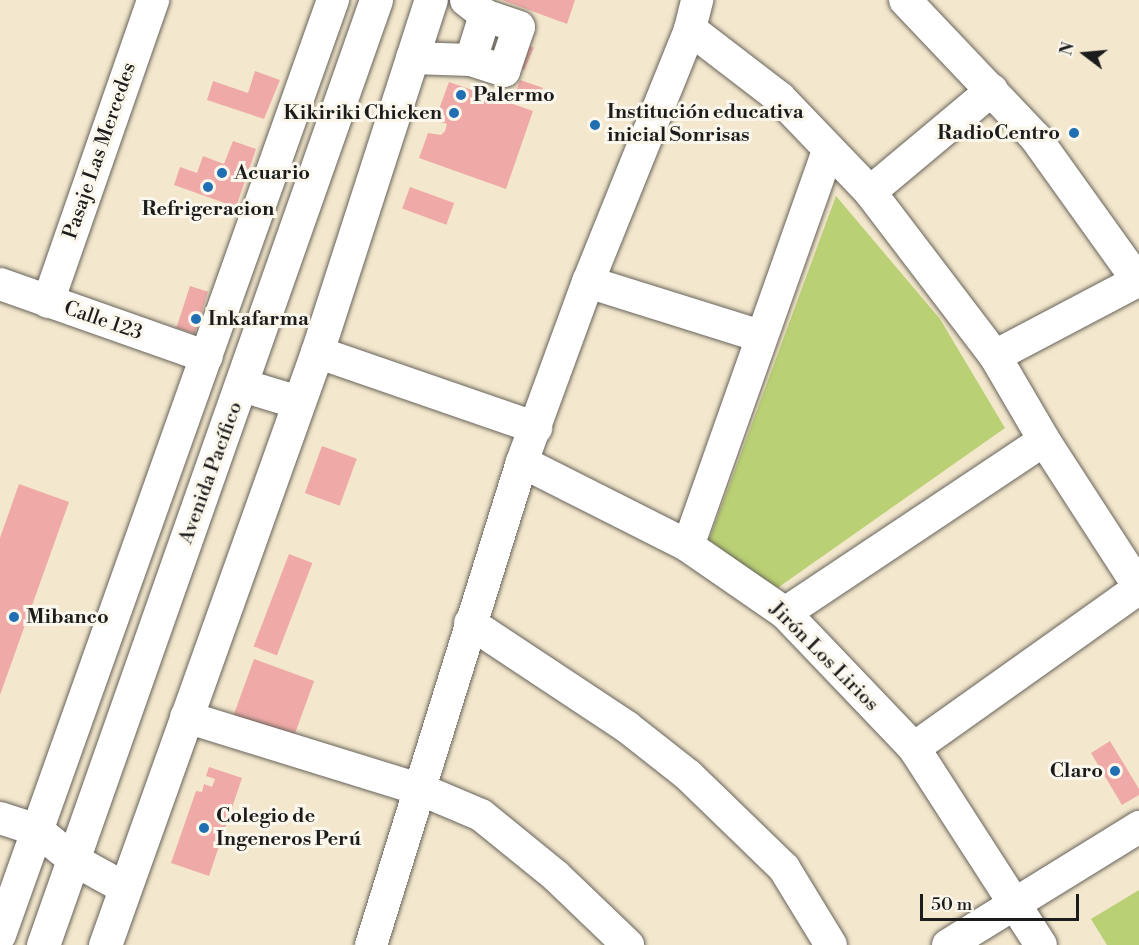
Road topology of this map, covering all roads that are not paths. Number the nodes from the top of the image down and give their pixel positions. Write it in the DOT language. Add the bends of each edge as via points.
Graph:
graph roads {
  1 [pos="153,0"];
  2 [pos="333,0"];
  3 [pos="376,0"];
  4 [pos="430,0"];
  5 [pos="905,0"];
  6 [pos="476,8"];
  7 [pos="694,15"];
  8 [pos="411,58"];
  9 [pos="992,90"];
  10 [pos="828,150"];
  11 [pos="870,192"];
  12 [pos="1139,281"];
  13 [pos="588,282"];
  14 [pos="0,284"];
  15 [pos="48,302"];
  16 [pos="760,336"];
  17 [pos="316,352"];
  18 [pos="995,356"];
  19 [pos="207,357"];
  20 [pos="242,385"];
  21 [pos="298,402"];
  22 [pos="536,428"];
  23 [pos="1044,440"];
  24 [pos="522,462"];
  25 [pos="688,546"];
  26 [pos="1139,588"];
  27 [pos="785,613"];
  28 [pos="470,622"];
  29 [pos="186,717"];
  30 [pos="914,748"];
  31 [pos="422,790"];
  32 [pos="0,818"];
  33 [pos="1139,827"];
  34 [pos="37,830"];
  35 [pos="74,860"];
  36 [pos="125,888"];
  37 [pos="1012,905"];
  38 [pos="0,935"];
  39 [pos="43,945"];
  40 [pos="105,945"];
  41 [pos="371,945"];
  42 [pos="628,945"];
  43 [pos="831,945"];
  44 [pos="948,945"];
  45 [pos="1041,945"];
  1 -- 15 [label="street, Pasaje Las Mercedes"];
  2 -- 19 [label="street"];
  3 -- 20 [label="main road, Avenida Pacífico"];
  4 -- 8 [label="main road"];
  5 -- 9 [label="street"];
  6 -- 8 [label="street" via="519,27 504,71 471,60"];
  7 -- 10 [label="street"];
  7 -- 13 [label="street"];
  8 -- 17 [label="main road"];
  9 -- 11 [label="street"];
  9 -- 12 [label="street" via="1035,137"];
  10 -- 11 [label="street"];
  10 -- 16 [label="street"];
  11 -- 18 [label="street"];
  12 -- 18 [label="street"];
  13 -- 16 [label="street"];
  13 -- 22 [label="street"];
  14 -- 15 [label="street, Calle 123"];
  15 -- 19 [label="street, Calle 123"];
  16 -- 25 [label="street"];
  17 -- 21 [label="main road"];
  17 -- 22 [label="street"];
  18 -- 23 [label="street"];
  19 -- 34 [label="street"];
  20 -- 21 [label="main road"];
  20 -- 35 [label="main road, Avenida Pacífico"];
  21 -- 29 [label="main road"];
  22 -- 24 [label="street"];
  23 -- 26 [label="street"];
  23 -- 27 [label="street"];
  24 -- 25 [label="street, Jirón Los Lirios"];
  24 -- 28 [label="street"];
  25 -- 27 [label="street, Jirón Los Lirios"];
  26 -- 30 [label="street"];
  27 -- 30 [label="street, Jirón Los Lirios"];
  28 -- 31 [label="street"];
  28 -- 43 [label="street" via="627,727 688,775 784,868"];
  29 -- 31 [label="street"];
  29 -- 36 [label="main road"];
  30 -- 37 [label="street, Jirón Los Lirios"];
  31 -- 41 [label="street"];
  31 -- 42 [label="street" via="481,814 556,876"];
  32 -- 34 [label="street"];
  33 -- 37 [label="street"];
  34 -- 35 [label="street"];
  34 -- 38 [label="street"];
  35 -- 36 [label="street"];
  35 -- 39 [label="main road, Avenida Pacífico"];
  36 -- 40 [label="main road"];
  37 -- 44 [label="street"];
  37 -- 45 [label="street, Jirón Los Lirios"];
}
